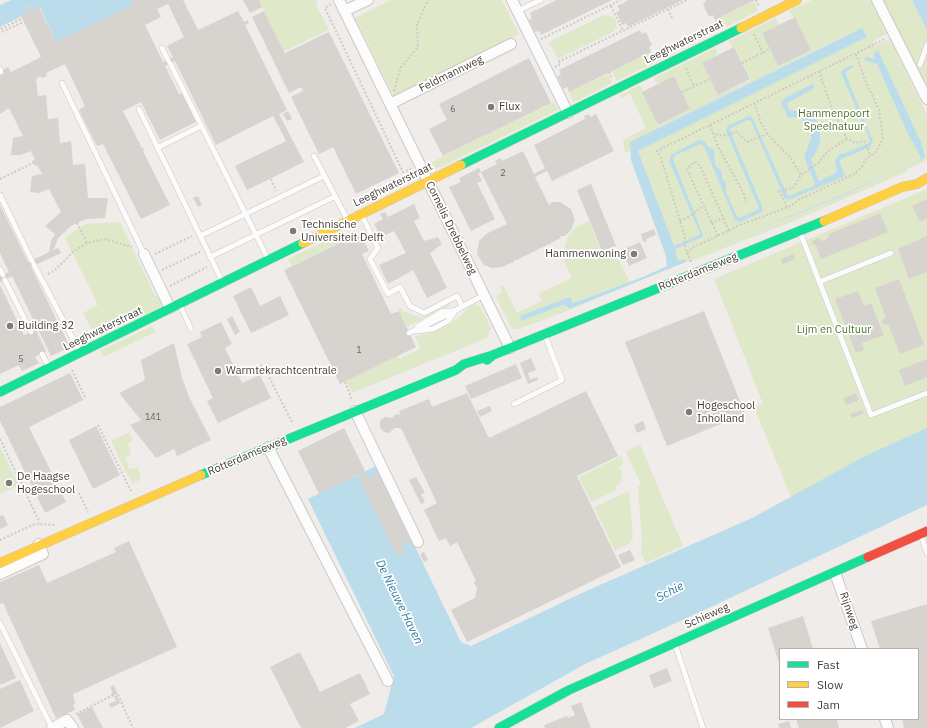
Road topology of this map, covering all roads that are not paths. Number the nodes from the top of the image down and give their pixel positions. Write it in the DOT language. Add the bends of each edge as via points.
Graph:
graph roads {
  1 [pos="339,0"];
  2 [pos="368,0"];
  3 [pos="512,0"];
  4 [pos="541,0"];
  5 [pos="797,0"];
  6 [pos="877,0"];
  7 [pos="344,11"];
  8 [pos="517,11"];
  9 [pos="511,44"];
  10 [pos="927,46"];
  11 [pos="162,48"];
  12 [pos="927,62"];
  13 [pos="915,66"];
  14 [pos="62,83"];
  15 [pos="927,99"];
  16 [pos="394,102"];
  17 [pos="139,109"];
  18 [pos="568,113"];
  19 [pos="201,126"];
  20 [pos="157,148"];
  21 [pos="314,156"];
  22 [pos="927,174"];
  23 [pos="324,176"];
  24 [pos="927,178"];
  25 [pos="429,181"];
  26 [pos="902,187"];
  27 [pos="0,195"];
  28 [pos="334,197"];
  29 [pos="245,214"];
  30 [pos="361,215"];
  31 [pos="348,221"];
  32 [pos="800,231"];
  33 [pos="199,234"];
  34 [pos="256,235"];
  35 [pos="891,253"];
  36 [pos="144,254"];
  37 [pos="210,257"];
  38 [pos="268,260"];
  39 [pos="0,269"];
  40 [pos="819,282"];
  41 [pos="223,283"];
  42 [pos="484,295"];
  43 [pos="175,306"];
  44 [pos="462,306"];
  45 [pos="191,329"];
  46 [pos="31,332"];
  47 [pos="409,332"];
  48 [pos="545,334"];
  49 [pos="510,348"];
  50 [pos="80,353"];
  51 [pos="42,354"];
  52 [pos="49,368"];
  53 [pos="0,392"];
  54 [pos="927,393"];
  55 [pos="514,404"];
  56 [pos="355,411"];
  57 [pos="268,447"];
  58 [pos="924,532"];
  59 [pos="418,542"];
  60 [pos="39,544"];
  61 [pos="927,553"];
  62 [pos="0,562"];
  63 [pos="835,572"];
  64 [pos="0,574"];
  65 [pos="0,623"];
  66 [pos="675,643"];
  67 [pos="862,648"];
  68 [pos="388,681"];
  69 [pos="70,724"];
  70 [pos="52,728"];
  71 [pos="499,728"];
  72 [pos="703,728"];
  1 -- 7 [label="street, Cornelis Drebbelweg"];
  2 -- 7 [label="street"];
  3 -- 8 [label="street"];
  4 -- 8 [label="lane"];
  5 -- 18 [label="street, Leeghwaterstraat"];
  6 -- 13 [label="street" via="894,34"];
  7 -- 16 [label="street, Cornelis Drebbelweg"];
  8 -- 18 [label="street"];
  9 -- 16 [label="street, Feldmannweg"];
  10 -- 13 [label="lane"];
  11 -- 19 [label="lane"];
  12 -- 13 [label="lane"];
  13 -- 15 [label="street"];
  14 -- 36 [label="lane"];
  16 -- 25 [label="street, Cornelis Drebbelweg"];
  17 -- 20 [label="lane"];
  18 -- 25 [label="street, Leeghwaterstraat"];
  19 -- 20 [label="lane"];
  19 -- 29 [label="lane"];
  20 -- 33 [label="lane"];
  21 -- 23 [label="lane"];
  22 -- 26 [label="street, Rotterdamseweg" via="908,180"];
  23 -- 28 [label="lane"];
  23 -- 29 [label="lane"];
  24 -- 26 [label="street, Rotterdamseweg" via="911,186"];
  25 -- 30 [label="street, Leeghwaterstraat"];
  25 -- 42 [label="street, Cornelis Drebbelweg"];
  26 -- 32 [label="street, Rotterdamseweg"];
  27 -- 50 [label="lane"];
  28 -- 31 [label="lane"];
  28 -- 34 [label="lane"];
  29 -- 33 [label="lane"];
  29 -- 34 [label="lane"];
  30 -- 31 [label="street, Leeghwaterstraat"];
  30 -- 44 [label="lane" via="378,248 370,259 388,294 400,287 410,306 424,313 457,296"];
  31 -- 38 [label="street, Leeghwaterstraat"];
  32 -- 40 [label="lane"];
  32 -- 48 [label="street, Rotterdamseweg"];
  33 -- 37 [label="lane"];
  34 -- 37 [label="lane"];
  34 -- 38 [label="lane"];
  35 -- 40 [label="lane"];
  36 -- 43 [label="street" via="162,290"];
  37 -- 41 [label="lane"];
  38 -- 41 [label="street, Leeghwaterstraat"];
  39 -- 46 [label="lane"];
  40 -- 54 [label="lane" via="871,415"];
  41 -- 43 [label="street, Leeghwaterstraat"];
  42 -- 44 [label="lane"];
  42 -- 49 [label="street, Cornelis Drebbelweg"];
  43 -- 45 [label="lane"];
  43 -- 50 [label="street, Leeghwaterstraat"];
  44 -- 47 [label="lane"];
  48 -- 49 [label="street, Rotterdamseweg"];
  48 -- 55 [label="lane" via="562,380"];
  49 -- 56 [label="street, Rotterdamseweg" via="466,370 456,370"];
  50 -- 52 [label="street, Leeghwaterstraat"];
  51 -- 52 [label="lane"];
  52 -- 53 [label="street, Leeghwaterstraat"];
  56 -- 57 [label="street, Rotterdamseweg"];
  56 -- 59 [label="street"];
  57 -- 60 [label="street, Rotterdamseweg"];
  57 -- 68 [label="street"];
  58 -- 61 [label="lane"];
  58 -- 63 [label="street, Schieweg"];
  60 -- 62 [label="street, Rotterdamseweg"];
  60 -- 64 [label="street" via="43,554"];
  63 -- 66 [label="street, Schieweg"];
  63 -- 67 [label="street, Rijnweg"];
  65 -- 70 [label="lane"];
  66 -- 71 [label="street, Schieweg" via="569,690"];
  66 -- 72 [label="lane"];
  69 -- 70 [label="street"];
}
